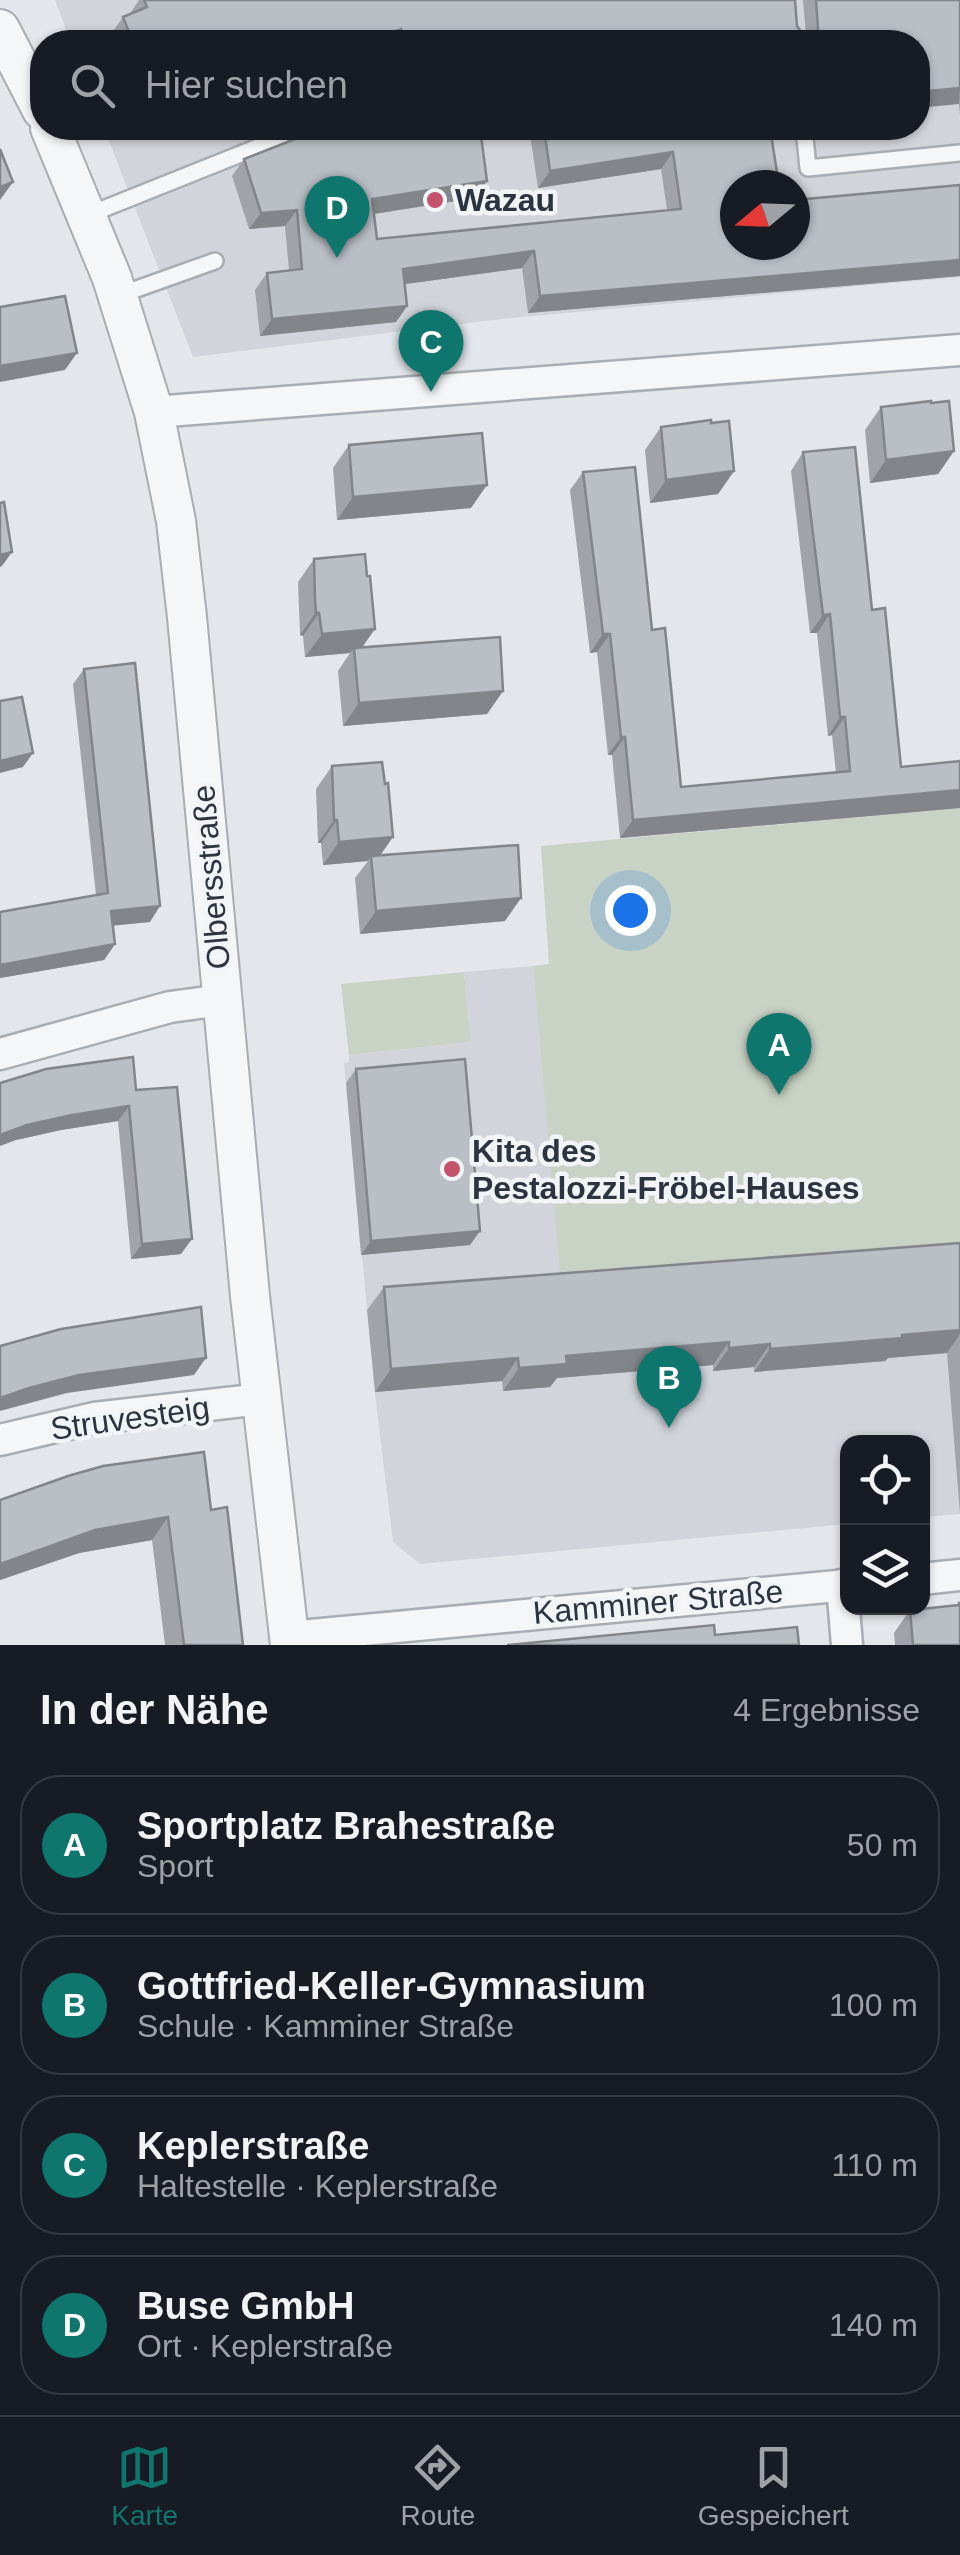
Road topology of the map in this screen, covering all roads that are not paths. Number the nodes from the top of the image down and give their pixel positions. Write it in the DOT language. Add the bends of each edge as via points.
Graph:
graph roads {
  1 [pos="0,29"];
  2 [pos="30,87"];
  3 [pos="55,140"];
  4 [pos="276,140"];
  5 [pos="805,140"];
  6 [pos="960,153"];
  7 [pos="87,216"];
  8 [pos="215,261"];
  9 [pos="117,296"];
  10 [pos="960,350"];
  11 [pos="154,412"];
  12 [pos="222,1000"];
  13 [pos="0,1054"];
  14 [pos="262,1400"];
  15 [pos="0,1440"];
  16 [pos="960,1575"];
  17 [pos="930,1577"];
  18 [pos="840,1586"];
  19 [pos="846,1615"];
  20 [pos="289,1641"];
  21 [pos="848,1645"];
  1 -- 2 [label="street"];
  3 -- 7 [label="street, Olbersstraße"];
  4 -- 7 [label="lane"];
  5 -- 6 [label="lane" via="808,168"];
  7 -- 9 [label="street, Olbersstraße"];
  8 -- 9 [label="lane"];
  9 -- 11 [label="street, Olbersstraße"];
  10 -- 11 [label="street"];
  11 -- 12 [label="street, Olbersstraße" via="176,521"];
  12 -- 13 [label="street" via="170,1007"];
  12 -- 14 [label="street, Olbersstraße"];
  14 -- 15 [label="street, Struvesteig" via="94,1418"];
  14 -- 20 [label="street, Olbersstraße"];
  16 -- 17 [label="street"];
  18 -- 20 [label="street, Kamminer Straße"];
  19 -- 21 [label="street"];
}
